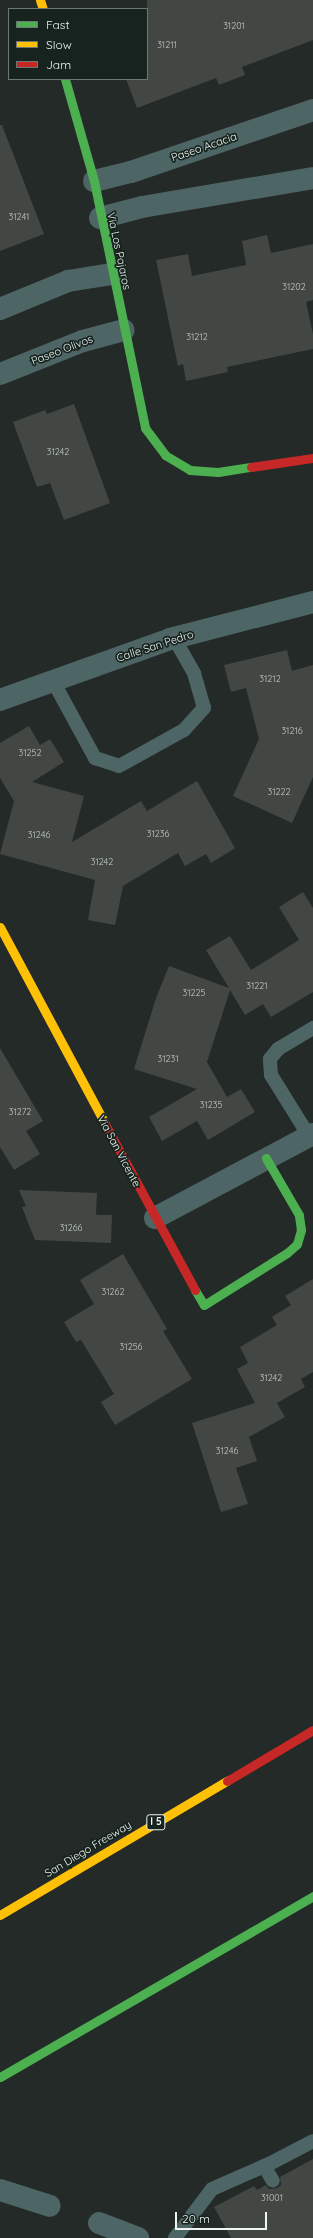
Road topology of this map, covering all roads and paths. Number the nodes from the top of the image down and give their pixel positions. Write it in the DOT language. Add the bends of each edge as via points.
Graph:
graph roads {
  1 [pos="64,80"];
  2 [pos="313,110"];
  3 [pos="313,178"];
  4 [pos="94,181"];
  5 [pos="100,218"];
  6 [pos="112,274"];
  7 [pos="0,309"];
  8 [pos="124,330"];
  9 [pos="0,374"];
  10 [pos="313,458"];
  11 [pos="313,602"];
  12 [pos="174,638"];
  13 [pos="53,681"];
  14 [pos="0,700"];
  15 [pos="0,927"];
  16 [pos="313,1028"];
  17 [pos="311,1135"];
  18 [pos="266,1158"];
  19 [pos="154,1218"];
  20 [pos="313,1730"];
  21 [pos="313,1896"];
  22 [pos="0,1915"];
  23 [pos="0,2077"];
  24 [pos="313,2141"];
  25 [pos="264,2166"];
  26 [pos="272,2181"];
  27 [pos="0,2190"];
  28 [pos="50,2206"];
  29 [pos="99,2223"];
  30 [pos="138,2238"];
  31 [pos="175,2238"];
  1 -- 4 [label="main road, Via Los Pajaros"];
  2 -- 4 [label="street, Paseo Acacia" via="131,172"];
  3 -- 5 [label="street" via="142,208"];
  4 -- 5 [label="main road, Via Los Pajaros"];
  5 -- 6 [label="main road, Via Los Pajaros"];
  6 -- 7 [label="street" via="68,282"];
  6 -- 8 [label="main road, Via Los Pajaros"];
  8 -- 9 [label="street, Paseo Olivos" via="82,341"];
  8 -- 10 [label="main road, Via Los Pajaros" via="146,428 165,455 190,470 218,472"];
  11 -- 12 [label="street, Calle San Pedro"];
  12 -- 13 [label="street, Calle San Pedro"];
  12 -- 13 [label="lane" via="194,673 204,708 184,730 119,766 95,758"];
  13 -- 14 [label="street, Calle San Pedro"];
  15 -- 19 [label="main road, Via San Vicente"];
  16 -- 17 [label="lane" via="278,1049 270,1059 271,1076"];
  17 -- 18 [label="street"];
  18 -- 19 [label="street"];
  18 -- 19 [label="main road, Via San Vicente" via="299,1215 301,1230 297,1244 287,1253 204,1305"];
  20 -- 22 [label="main road, San Diego Freeway / I 5"];
  21 -- 23 [label="main road"];
  24 -- 25 [label="lane"];
  25 -- 26 [label="lane"];
  25 -- 31 [label="lane" via="212,2190"];
  27 -- 28 [label="street"];
  29 -- 30 [label="street"];
}
